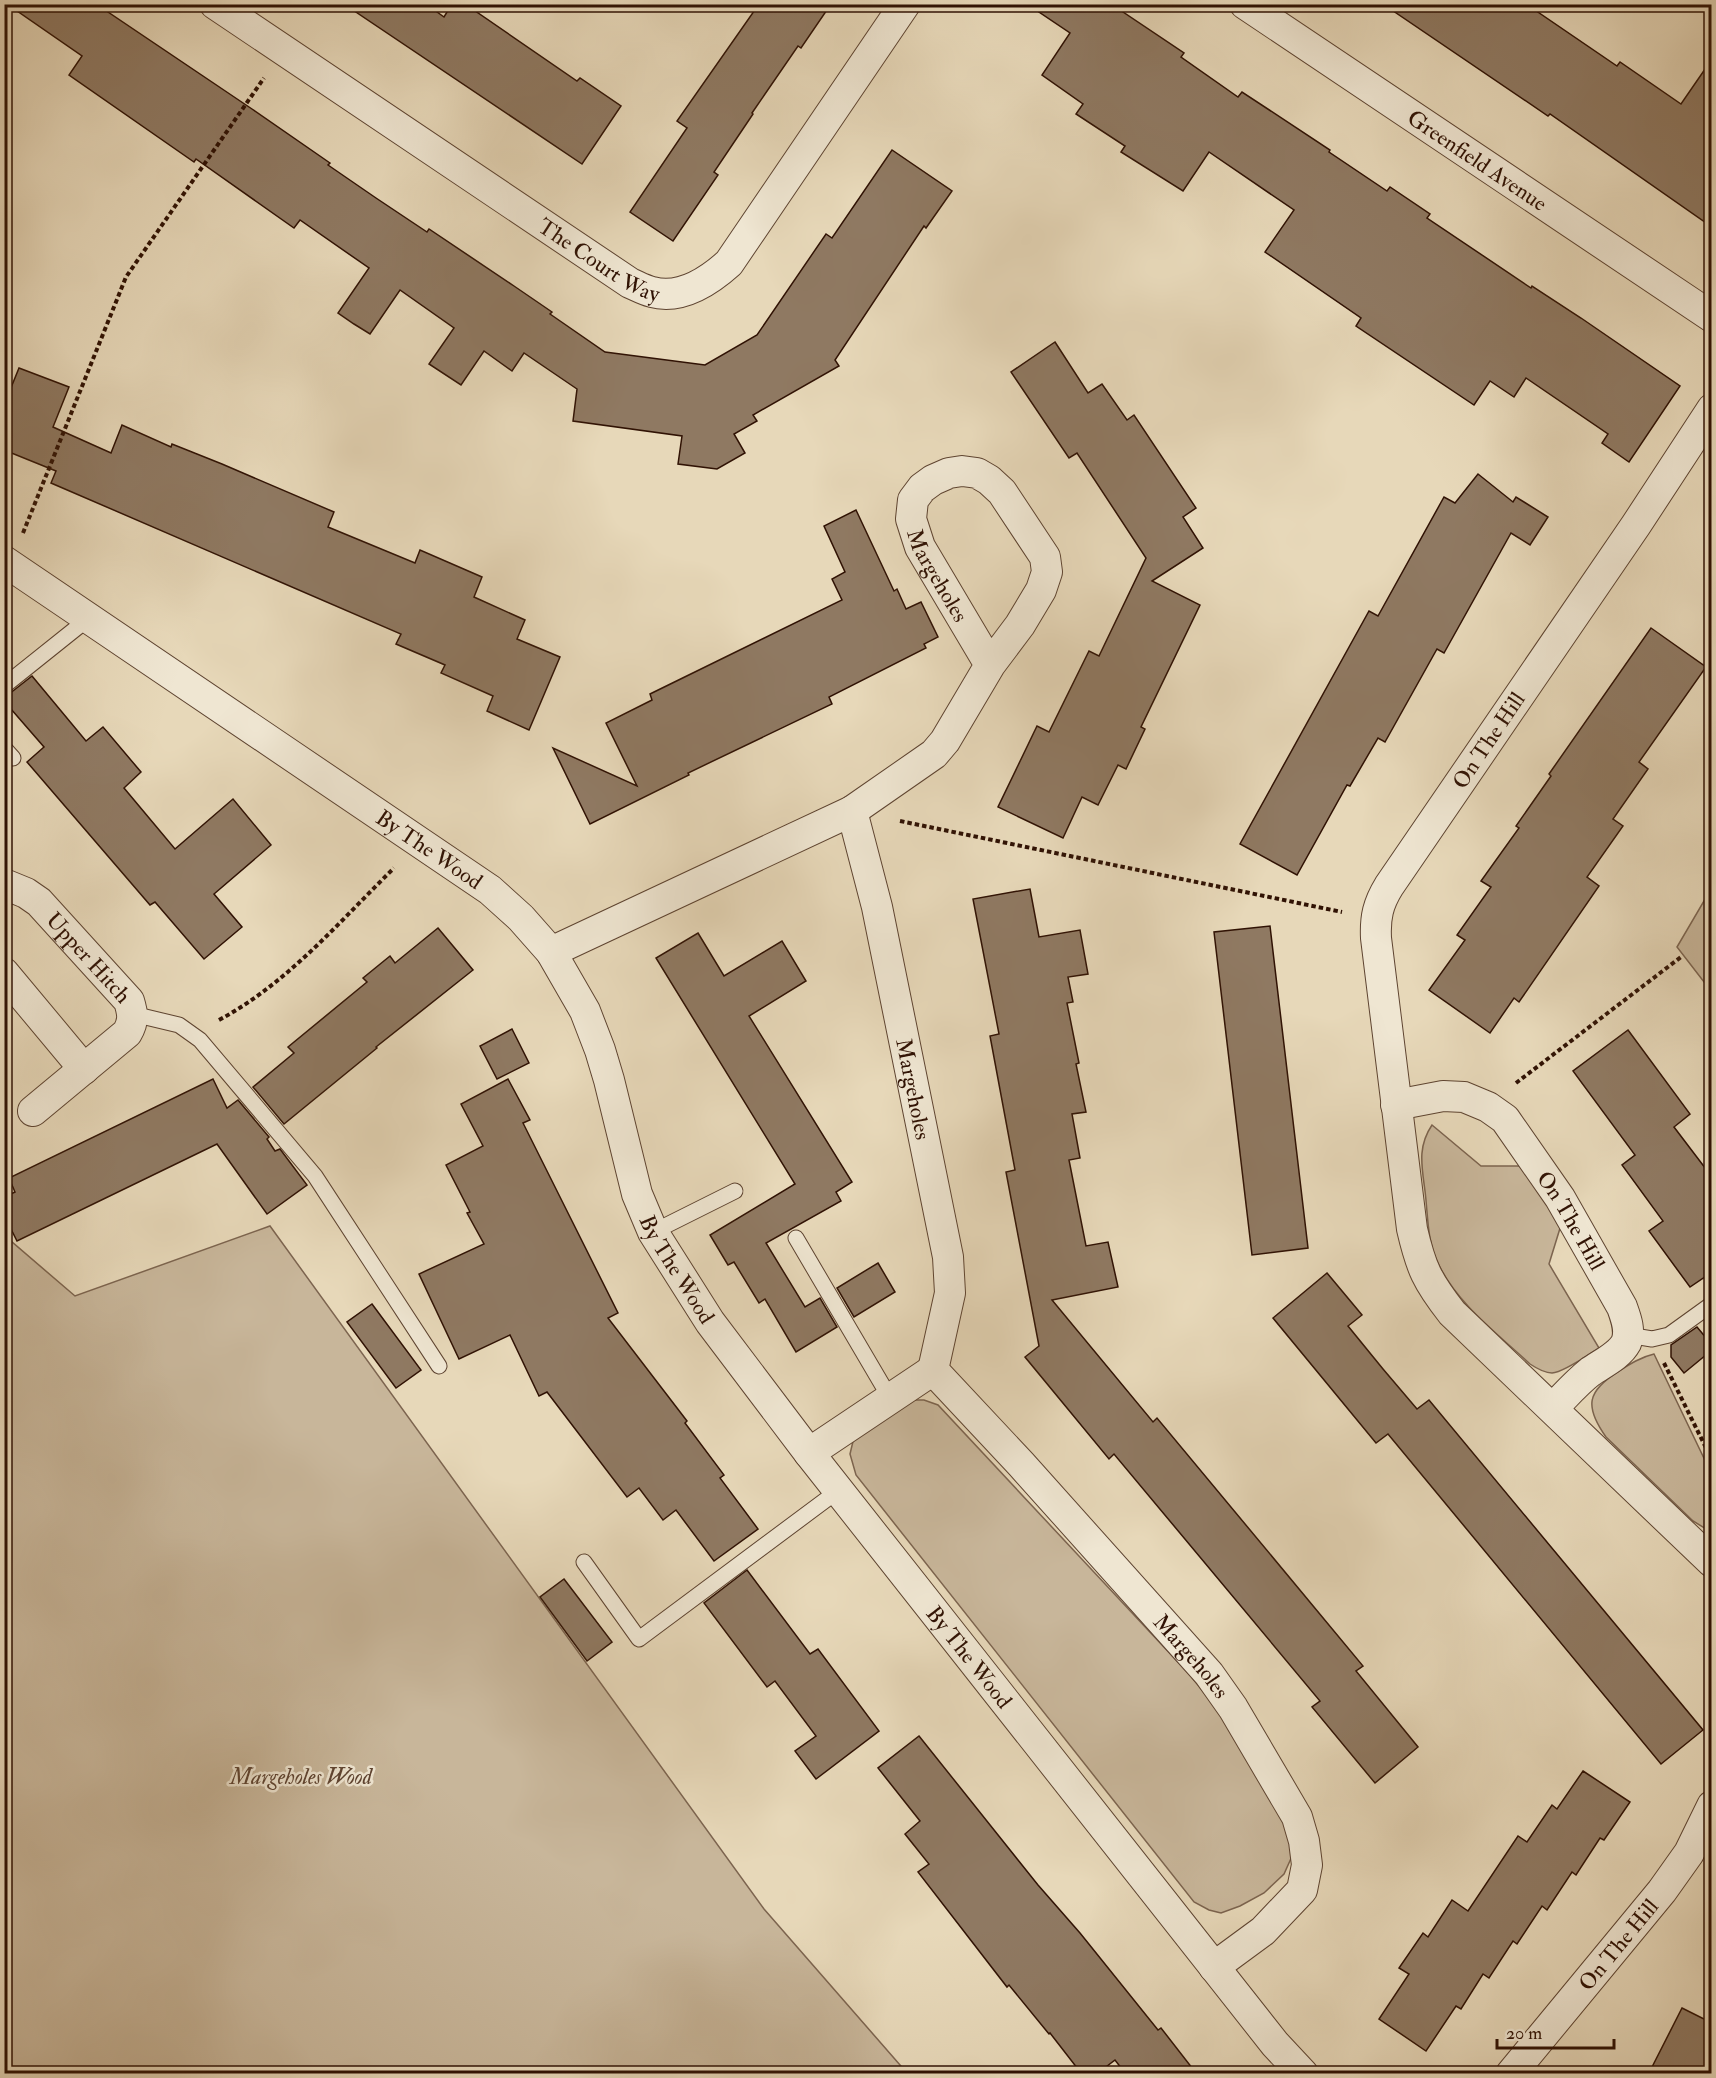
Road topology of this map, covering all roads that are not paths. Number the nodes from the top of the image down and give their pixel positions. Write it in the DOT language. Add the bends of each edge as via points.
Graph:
graph roads {
  1 [pos="215,4"];
  2 [pos="905,4"];
  3 [pos="1245,4"];
  4 [pos="1712,317"];
  5 [pos="1712,409"];
  6 [pos="7,563"];
  7 [pos="89,618"];
  8 [pos="990,665"];
  9 [pos="4,686"];
  10 [pos="852,811"];
  11 [pos="4,884"];
  12 [pos="551,952"];
  13 [pos="4,973"];
  14 [pos="133,1014"];
  15 [pos="84,1069"];
  16 [pos="1396,1105"];
  17 [pos="33,1111"];
  18 [pos="735,1191"];
  19 [pos="652,1232"];
  20 [pos="796,1239"];
  21 [pos="1712,1304"];
  22 [pos="1640,1337"];
  23 [pos="439,1366"];
  24 [pos="933,1370"];
  25 [pos="890,1398"];
  26 [pos="1552,1408"];
  27 [pos="809,1453"];
  28 [pos="839,1490"];
  29 [pos="584,1562"];
  30 [pos="1712,1562"];
  31 [pos="1712,1806"];
  32 [pos="1214,1967"];
  33 [pos="1303,2073"];
  34 [pos="1511,2073"];
  1 -- 2 [label="street, The Court Way" via="630,283 653,292 675,293 713,278 729,263"];
  3 -- 4 [label="street, Greenfield Avenue"];
  5 -- 16 [label="street, On The Hill" via="1379,902 1376,938"];
  6 -- 7 [label="street, By The Wood"];
  7 -- 9 [label="lane"];
  7 -- 12 [label="street, By The Wood" via="490,891"];
  8 -- 8 [label="street, Margeholes" via="1041,590 1047,572 1045,557 1002,492 989,480 977,473 949,473 921,488 913,500 911,519 920,547"];
  8 -- 10 [label="street, Margeholes" via="934,754"];
  10 -- 12 [label="street, Margeholes"];
  10 -- 24 [label="street, Margeholes" via="877,907 948,1257 950,1293"];
  11 -- 14 [label="street, Upper Hitch" via="39,902 129,1001"];
  12 -- 19 [label="street, By The Wood" via="585,1011 600,1050 637,1194"];
  13 -- 15 [label="street"];
  14 -- 15 [label="street, Upper Hitch" via="133,1024 127,1033"];
  14 -- 23 [label="lane" via="179,1025 200,1040 315,1176"];
  15 -- 17 [label="street, Upper Hitch"];
  16 -- 22 [label="street, On The Hill" via="1443,1096 1464,1097 1505,1119 1560,1198"];
  16 -- 26 [label="street, On The Hill" via="1412,1229 1420,1263 1432,1287 1452,1313"];
  18 -- 19 [label="lane"];
  19 -- 27 [label="street, By The Wood" via="710,1322"];
  20 -- 25 [label="lane"];
  21 -- 22 [label="lane" via="1669,1335"];
  22 -- 26 [label="street" via="1589,1373"];
  24 -- 25 [label="street"];
  24 -- 32 [label="street, Margeholes" via="1209,1674 1296,1818 1307,1865 1302,1890 1263,1931"];
  25 -- 27 [label="street"];
  26 -- 30 [label="street, On The Hill"];
  27 -- 28 [label="street, By The Wood"];
  28 -- 29 [label="lane" via="639,1639"];
  28 -- 32 [label="street, By The Wood"];
  31 -- 34 [label="street, On The Hill" via="1689,1853 1662,1891"];
  32 -- 33 [label="street, By The Wood"];
}
